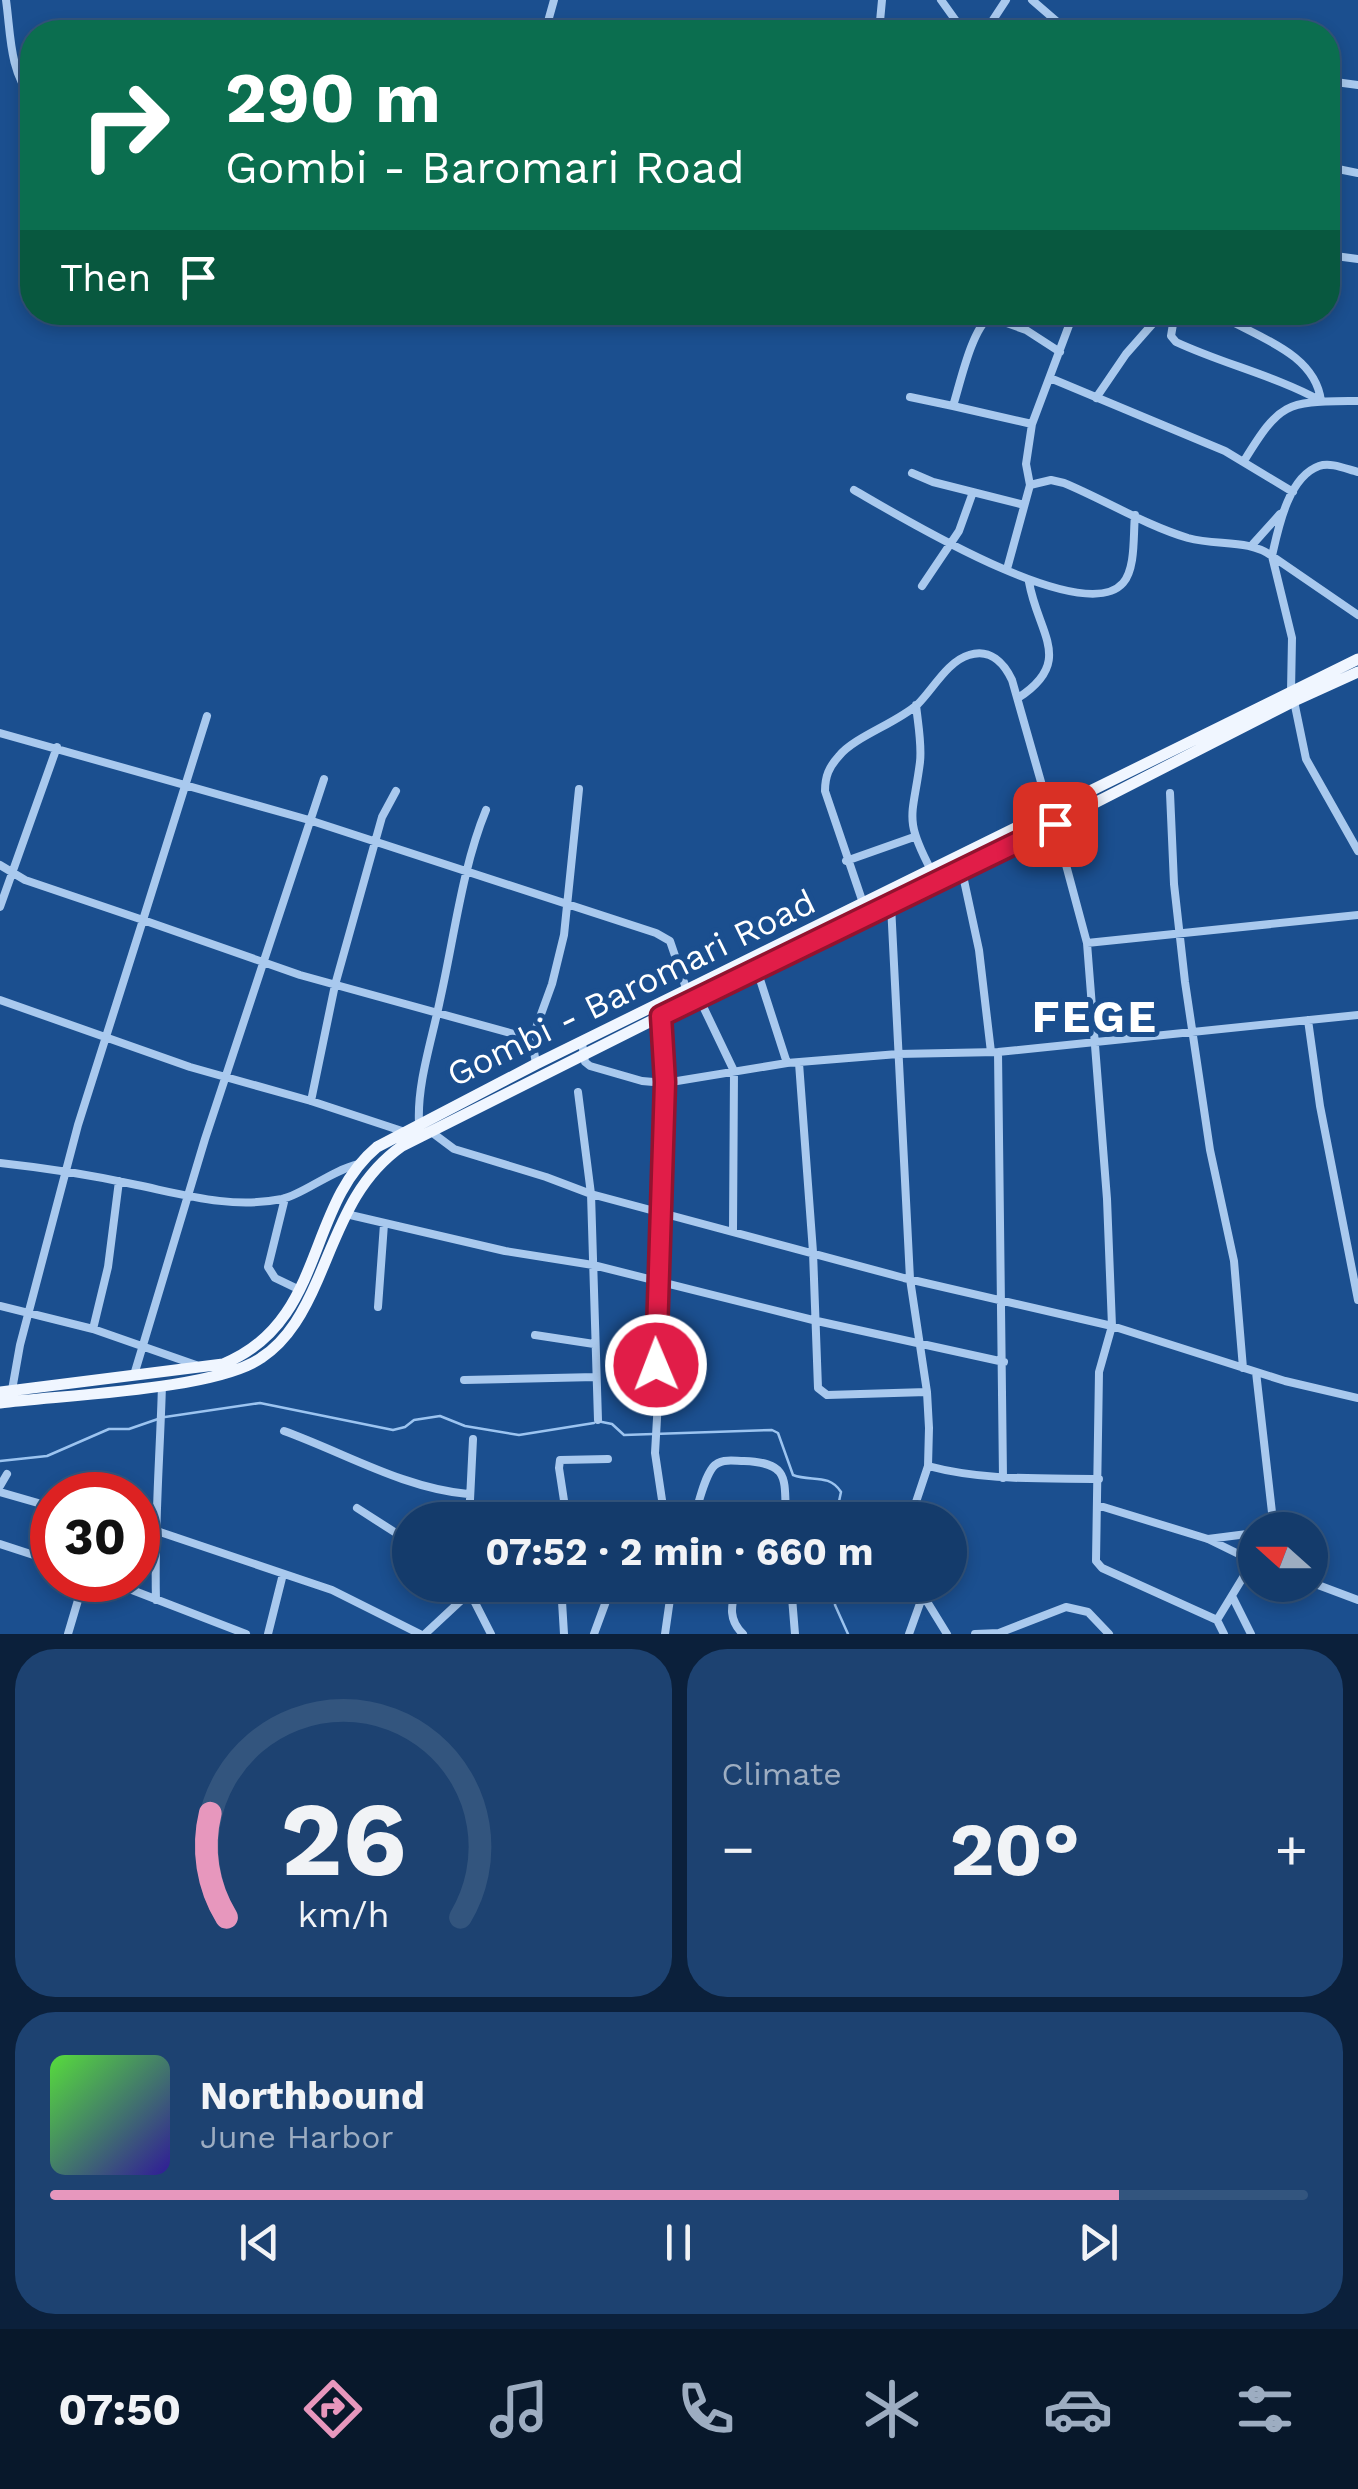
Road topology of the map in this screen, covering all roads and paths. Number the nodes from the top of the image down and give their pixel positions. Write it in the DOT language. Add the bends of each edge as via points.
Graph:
graph roads {
  1 [pos="6,0"];
  2 [pos="1032,0"];
  3 [pos="1055,20"];
  4 [pos="20,83"];
  5 [pos="982,325"];
  6 [pos="1011,325"];
  7 [pos="1069,325"];
  8 [pos="1152,325"];
  9 [pos="1171,325"];
  10 [pos="1236,325"];
  11 [pos="1060,352"];
  12 [pos="1050,378"];
  13 [pos="910,397"];
  14 [pos="1096,398"];
  15 [pos="1358,401"];
  16 [pos="1321,402"];
  17 [pos="953,406"];
  18 [pos="1032,424"];
  19 [pos="1244,461"];
  20 [pos="1358,472"];
  21 [pos="912,474"];
  22 [pos="1030,485"];
  23 [pos="854,490"];
  24 [pos="973,492"];
  25 [pos="1293,492"];
  26 [pos="1024,505"];
  27 [pos="1283,510"];
  28 [pos="1135,516"];
  29 [pos="951,542"];
  30 [pos="1253,544"];
  31 [pos="1272,556"];
  32 [pos="1006,569"];
  33 [pos="1029,582"];
  34 [pos="922,586"];
  35 [pos="1358,615"];
  36 [pos="1358,659"];
  37 [pos="1358,672"];
  38 [pos="1293,696"];
  39 [pos="1018,698"];
  40 [pos="916,705"];
  41 [pos="207,716"];
  42 [pos="0,733"];
  43 [pos="57,747"];
  44 [pos="324,780"];
  45 [pos="184,786"];
  46 [pos="579,788"];
  47 [pos="396,791"];
  48 [pos="1170,793"];
  49 [pos="486,810"];
  50 [pos="1049,810"];
  51 [pos="310,820"];
  52 [pos="1055,824"];
  53 [pos="914,837"];
  54 [pos="376,842"];
  55 [pos="971,851"];
  56 [pos="1358,851"];
  57 [pos="846,861"];
  58 [pos="0,865"];
  59 [pos="968,868"];
  60 [pos="13,870"];
  61 [pos="930,870"];
  62 [pos="469,873"];
  63 [pos="569,904"];
  64 [pos="863,904"];
  65 [pos="891,906"];
  66 [pos="0,907"];
  67 [pos="1358,914"];
  68 [pos="143,920"];
  69 [pos="1181,936"];
  70 [pos="1087,943"];
  71 [pos="261,962"];
  72 [pos="757,970"];
  73 [pos="334,984"];
  74 [pos="687,991"];
  75 [pos="699,998"];
  76 [pos="0,1000"];
  77 [pos="438,1013"];
  78 [pos="1358,1015"];
  79 [pos="661,1016"];
  80 [pos="1308,1020"];
  81 [pos="1193,1030"];
  82 [pos="107,1037"];
  83 [pos="532,1039"];
  84 [pos="1095,1041"];
  85 [pos="583,1048"];
  86 [pos="994,1052"];
  87 [pos="898,1054"];
  88 [pos="787,1063"];
  89 [pos="799,1063"];
  90 [pos="536,1064"];
  91 [pos="734,1071"];
  92 [pos="226,1077"];
  93 [pos="665,1082"];
  94 [pos="578,1092"];
  95 [pos="311,1101"];
  96 [pos="419,1123"];
  97 [pos="430,1131"];
  98 [pos="402,1132"];
  99 [pos="0,1162"];
  100 [pos="360,1164"];
  101 [pos="65,1171"];
  102 [pos="119,1181"];
  103 [pos="591,1194"];
  104 [pos="189,1198"];
  105 [pos="285,1198"];
  106 [pos="346,1214"];
  107 [pos="662,1214"];
  108 [pos="384,1224"];
  109 [pos="733,1230"];
  110 [pos="813,1252"];
  111 [pos="593,1266"];
  112 [pos="910,1280"];
  113 [pos="657,1282"];
  114 [pos="300,1290"];
  115 [pos="1358,1300"];
  116 [pos="1002,1302"];
  117 [pos="0,1306"];
  118 [pos="378,1307"];
  119 [pos="28,1312"];
  120 [pos="817,1321"];
  121 [pos="1112,1326"];
  122 [pos="93,1329"];
  123 [pos="534,1334"];
  124 [pos="918,1341"];
  125 [pos="594,1344"];
  126 [pos="140,1346"];
  127 [pos="1004,1362"];
  128 [pos="202,1367"];
  129 [pos="1243,1368"];
  130 [pos="1256,1372"];
  131 [pos="134,1376"];
  132 [pos="596,1377"];
  133 [pos="464,1380"];
  134 [pos="162,1384"];
  135 [pos="6,1391"];
  136 [pos="928,1392"];
  137 [pos="1358,1398"];
  138 [pos="0,1403"];
  139 [pos="598,1420"];
  140 [pos="284,1432"];
  141 [pos="473,1439"];
  142 [pos="608,1460"];
  143 [pos="928,1466"];
  144 [pos="7,1474"];
  145 [pos="1003,1478"];
  146 [pos="1099,1479"];
  147 [pos="160,1481"];
  148 [pos="0,1489"];
  149 [pos="468,1494"];
  150 [pos="30,1499"];
  151 [pos="468,1502"];
  152 [pos="564,1502"];
  153 [pos="663,1502"];
  154 [pos="699,1502"];
  155 [pos="785,1502"];
  156 [pos="916,1502"];
  157 [pos="1098,1504"];
  158 [pos="358,1508"];
  159 [pos="1272,1512"];
  160 [pos="392,1530"];
  161 [pos="160,1532"];
  162 [pos="1238,1535"];
  163 [pos="1208,1539"];
  164 [pos="0,1544"];
  165 [pos="1238,1553"];
  166 [pos="30,1554"];
  167 [pos="283,1574"];
  168 [pos="1238,1589"];
  169 [pos="1328,1589"];
  170 [pos="1233,1598"];
  171 [pos="1358,1600"];
  172 [pos="77,1602"];
  173 [pos="160,1602"];
  174 [pos="455,1602"];
  175 [pos="475,1602"];
  176 [pos="562,1602"];
  177 [pos="606,1602"];
  178 [pos="670,1602"];
  179 [pos="733,1602"];
  180 [pos="792,1602"];
  181 [pos="918,1602"];
  182 [pos="929,1602"];
  183 [pos="1217,1620"];
  184 [pos="68,1634"];
  185 [pos="246,1634"];
  186 [pos="268,1634"];
  187 [pos="423,1634"];
  188 [pos="491,1634"];
  189 [pos="564,1634"];
  190 [pos="594,1634"];
  191 [pos="665,1634"];
  192 [pos="743,1634"];
  193 [pos="795,1634"];
  194 [pos="909,1634"];
  195 [pos="946,1634"];
  196 [pos="975,1634"];
  197 [pos="1109,1634"];
  198 [pos="1224,1634"];
  199 [pos="1251,1634"];
  1 -- 4 [label="street"];
  2 -- 3 [label="street"];
  5 -- 17 [label="street"];
  6 -- 11 [label="street"];
  7 -- 11 [label="street"];
  8 -- 14 [label="street"];
  9 -- 16 [label="street" via="1176,342 1291,384"];
  10 -- 16 [label="street" via="1306,366"];
  11 -- 12 [label="street"];
  12 -- 14 [label="street"];
  12 -- 18 [label="street"];
  13 -- 17 [label="street"];
  14 -- 19 [label="street"];
  15 -- 16 [label="street"];
  16 -- 19 [label="street" via="1282,409"];
  17 -- 18 [label="street"];
  18 -- 22 [label="street"];
  19 -- 25 [label="street"];
  20 -- 25 [label="street" via="1320,465"];
  21 -- 24 [label="street"];
  22 -- 26 [label="street"];
  22 -- 28 [label="street" via="1064,483"];
  23 -- 29 [label="street"];
  24 -- 26 [label="street"];
  24 -- 29 [label="street"];
  25 -- 27 [label="street"];
  26 -- 32 [label="street"];
  27 -- 30 [label="street"];
  27 -- 31 [label="street"];
  28 -- 30 [label="street" via="1204,542"];
  28 -- 33 [label="street" via="1130,570 1113,590 1074,593"];
  29 -- 32 [label="street"];
  29 -- 34 [label="street"];
  30 -- 31 [label="street"];
  31 -- 35 [label="street"];
  31 -- 38 [label="street" via="1292,638"];
  32 -- 33 [label="street"];
  33 -- 39 [label="street" via="1050,662"];
  36 -- 38 [label="main road, Gombi - Baromari Road"];
  37 -- 38 [label="main road, Gombi - Baromari Road"];
  38 -- 50 [label="main road, Gombi - Baromari Road"];
  38 -- 52 [label="main road, Gombi - Baromari Road"];
  38 -- 56 [label="street" via="1306,759"];
  39 -- 40 [label="street" via="1004,664 970,654"];
  39 -- 50 [label="street"];
  40 -- 53 [label="street"];
  40 -- 57 [label="street" via="841,752 825,776"];
  41 -- 45 [label="street"];
  42 -- 43 [label="street"];
  43 -- 45 [label="street"];
  43 -- 60 [label="street"];
  44 -- 51 [label="street"];
  45 -- 51 [label="street"];
  45 -- 68 [label="street"];
  46 -- 63 [label="street"];
  47 -- 54 [label="street"];
  48 -- 69 [label="street"];
  49 -- 62 [label="street"];
  50 -- 55 [label="main road, Gombi - Baromari Road"];
  51 -- 54 [label="street"];
  51 -- 71 [label="street"];
  52 -- 59 [label="main road, Gombi - Baromari Road"];
  52 -- 70 [label="street"];
  53 -- 57 [label="street"];
  53 -- 61 [label="street"];
  54 -- 62 [label="street"];
  54 -- 73 [label="street"];
  55 -- 59 [label="main road"];
  55 -- 61 [label="main road, Gombi - Baromari Road"];
  57 -- 64 [label="street"];
  58 -- 60 [label="street"];
  59 -- 65 [label="main road, Gombi - Baromari Road"];
  59 -- 86 [label="street"];
  60 -- 66 [label="street"];
  60 -- 68 [label="street" via="25,880"];
  61 -- 64 [label="main road, Gombi - Baromari Road"];
  62 -- 63 [label="street"];
  62 -- 77 [label="street"];
  63 -- 74 [label="street" via="670,941"];
  63 -- 83 [label="street"];
  64 -- 74 [label="main road, Gombi - Baromari Road"];
  65 -- 72 [label="main road, Gombi - Baromari Road"];
  65 -- 87 [label="street"];
  67 -- 69 [label="street"];
  68 -- 71 [label="street"];
  68 -- 82 [label="street"];
  69 -- 70 [label="street"];
  69 -- 81 [label="street"];
  70 -- 84 [label="street"];
  71 -- 73 [label="street"];
  71 -- 92 [label="street"];
  72 -- 75 [label="main road, Gombi - Baromari Road"];
  72 -- 88 [label="street"];
  73 -- 77 [label="street"];
  73 -- 95 [label="street"];
  74 -- 85 [label="main road, Gombi - Baromari Road"];
  75 -- 79 [label="main road, Gombi - Baromari Road"];
  75 -- 91 [label="street"];
  76 -- 82 [label="street"];
  77 -- 83 [label="street"];
  77 -- 96 [label="street"];
  78 -- 80 [label="street"];
  79 -- 85 [label="main road, Gombi - Baromari Road"];
  79 -- 93 [label="street"];
  80 -- 81 [label="street"];
  80 -- 115 [label="street"];
  81 -- 84 [label="street"];
  81 -- 129 [label="street" via="1234,1261"];
  82 -- 92 [label="street"];
  82 -- 101 [label="street"];
  83 -- 90 [label="street"];
  84 -- 86 [label="street"];
  84 -- 121 [label="street"];
  85 -- 90 [label="main road, Gombi - Baromari Road"];
  85 -- 93 [label="street" via="590,1066"];
  85 -- 97 [label="main road, Gombi - Baromari Road"];
  86 -- 87 [label="street"];
  86 -- 116 [label="street"];
  87 -- 89 [label="street"];
  87 -- 112 [label="street"];
  88 -- 89 [label="street"];
  88 -- 91 [label="street"];
  89 -- 110 [label="street"];
  90 -- 96 [label="main road, Gombi - Baromari Road"];
  91 -- 93 [label="street"];
  91 -- 109 [label="street"];
  92 -- 95 [label="street"];
  92 -- 104 [label="street"];
  93 -- 107 [label="street"];
  94 -- 103 [label="street"];
  95 -- 98 [label="street"];
  96 -- 98 [label="main road, Gombi - Baromari Road"];
  97 -- 103 [label="street" via="454,1149"];
  97 -- 106 [label="main road, Gombi - Baromari Road" via="374,1169"];
  98 -- 100 [label="main road, Gombi - Baromari Road"];
  99 -- 101 [label="street"];
  100 -- 105 [label="street"];
  100 -- 114 [label="main road, Gombi - Baromari Road"];
  101 -- 102 [label="street"];
  101 -- 119 [label="street"];
  102 -- 104 [label="street"];
  102 -- 122 [label="street"];
  103 -- 107 [label="street"];
  103 -- 111 [label="street"];
  104 -- 105 [label="street"];
  104 -- 126 [label="street"];
  105 -- 114 [label="street" via="268,1266 275,1278"];
  106 -- 108 [label="street"];
  106 -- 134 [label="main road, Gombi - Baromari Road" via="308,1302 283,1340 242,1370"];
  107 -- 109 [label="street"];
  107 -- 113 [label="street"];
  108 -- 111 [label="street"];
  108 -- 118 [label="street"];
  109 -- 110 [label="street"];
  110 -- 112 [label="street"];
  110 -- 120 [label="street"];
  111 -- 113 [label="street"];
  111 -- 125 [label="street"];
  112 -- 116 [label="street"];
  112 -- 124 [label="street"];
  113 -- 120 [label="street"];
  113 -- 153 [label="street" via="655,1430"];
  114 -- 128 [label="main road, Gombi - Baromari Road" via="254,1349"];
  116 -- 121 [label="street"];
  116 -- 127 [label="street"];
  117 -- 119 [label="street"];
  119 -- 122 [label="street"];
  119 -- 135 [label="street"];
  120 -- 124 [label="street"];
  120 -- 136 [label="street" via="822,1393"];
  121 -- 129 [label="street"];
  121 -- 146 [label="street" via="1099,1372"];
  122 -- 126 [label="street"];
  123 -- 125 [label="street"];
  124 -- 127 [label="street"];
  124 -- 136 [label="street"];
  125 -- 132 [label="street"];
  126 -- 128 [label="street"];
  126 -- 131 [label="street"];
  127 -- 145 [label="street"];
  128 -- 131 [label="main road, Gombi - Baromari Road"];
  129 -- 130 [label="street"];
  130 -- 137 [label="street"];
  130 -- 159 [label="street"];
  131 -- 135 [label="main road, Gombi - Baromari Road"];
  132 -- 133 [label="street"];
  132 -- 139 [label="street"];
  134 -- 138 [label="main road, Gombi - Baromari Road"];
  134 -- 147 [label="street"];
  136 -- 143 [label="street"];
  140 -- 149 [label="street" via="411,1483"];
  141 -- 149 [label="street"];
  142 -- 152 [label="street" via="560,1460"];
  143 -- 145 [label="street"];
  143 -- 156 [label="street"];
  144 -- 148 [label="street"];
  145 -- 146 [label="street"];
  146 -- 157 [label="street"];
  148 -- 150 [label="street"];
  149 -- 151 [label="street"];
  154 -- 155 [label="street" via="711,1470 727,1461 770,1462 784,1481"];
  157 -- 163 [label="street"];
  157 -- 183 [label="street" via="1095,1550 1102,1568"];
  158 -- 160 [label="street"];
  161 -- 167 [label="street"];
  162 -- 163 [label="street"];
  163 -- 165 [label="street"];
  164 -- 166 [label="street"];
  167 -- 186 [label="street"];
  167 -- 187 [label="street"];
  168 -- 170 [label="street"];
  169 -- 171 [label="street"];
  170 -- 183 [label="street"];
  170 -- 199 [label="street"];
  172 -- 184 [label="street"];
  173 -- 185 [label="street"];
  174 -- 187 [label="street"];
  175 -- 188 [label="street"];
  176 -- 189 [label="street"];
  177 -- 190 [label="street"];
  178 -- 191 [label="street"];
  179 -- 192 [label="street" via="734,1624"];
  180 -- 193 [label="street"];
  181 -- 194 [label="street"];
  182 -- 195 [label="street"];
  183 -- 198 [label="street"];
  196 -- 197 [label="street" via="1000,1632 1066,1607 1088,1612"];
}
